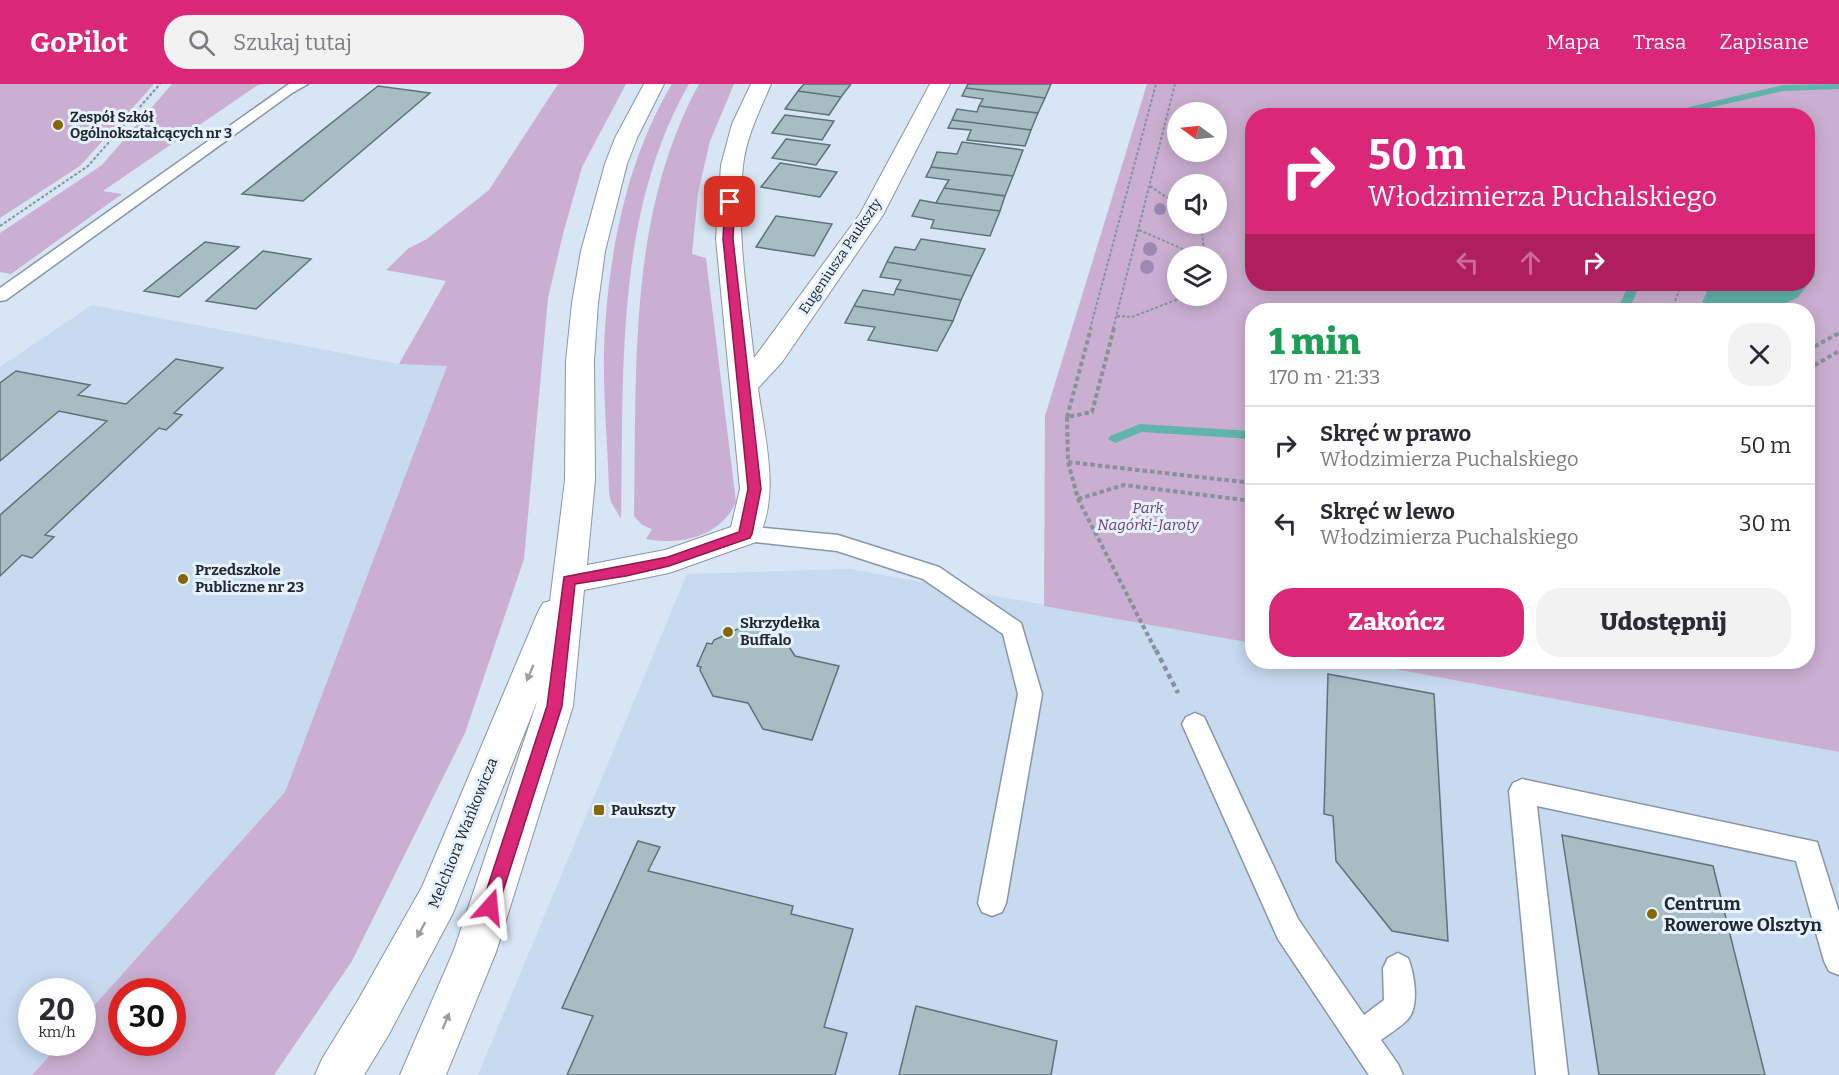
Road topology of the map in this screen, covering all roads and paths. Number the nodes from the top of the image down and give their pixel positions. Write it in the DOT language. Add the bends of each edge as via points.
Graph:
graph roads {
  1 [pos="160,84"];
  2 [pos="301,84"];
  3 [pos="654,84"];
  4 [pos="761,84"];
  5 [pos="940,84"];
  6 [pos="1156,84"];
  7 [pos="1174,84"];
  8 [pos="1150,186"];
  9 [pos="1167,198"];
  10 [pos="0,226"];
  11 [pos="1139,230"];
  12 [pos="1176,246"];
  13 [pos="4,289"];
  14 [pos="1167,303"];
  15 [pos="1117,316"];
  16 [pos="1839,333"];
  17 [pos="1815,346"];
  18 [pos="1839,351"];
  19 [pos="1815,365"];
  20 [pos="743,387"];
  21 [pos="1067,417"];
  22 [pos="1068,462"];
  23 [pos="1245,482"];
  24 [pos="1078,499"];
  25 [pos="1245,500"];
  26 [pos="745,534"];
  27 [pos="569,580"];
  28 [pos="1195,724"];
  29 [pos="992,903"];
  30 [pos="1839,961"];
  31 [pos="1398,968"];
  32 [pos="1361,1036"];
  33 [pos="338,1075"];
  34 [pos="423,1075"];
  35 [pos="1387,1075"];
  36 [pos="1552,1075"];
  1 -- 10 [label="path" via="88,166"];
  2 -- 13 [label="lane" via="287,90"];
  3 -- 27 [label="street, Melchiora Wańkowicza" via="616,164 593,251 580,361 580,480"];
  4 -- 20 [label="street" via="743,124 732,165 728,228"];
  5 -- 20 [label="street, Eugeniusza Paukszty" via="871,215 772,356"];
  6 -- 21 [label="path"];
  7 -- 8 [label="path"];
  8 -- 9 [label="path"];
  8 -- 11 [label="path"];
  11 -- 12 [label="path"];
  11 -- 15 [label="path"];
  14 -- 15 [label="path" via="1132,316"];
  15 -- 21 [label="path" via="1092,412"];
  16 -- 17 [label="path"];
  18 -- 19 [label="path"];
  20 -- 26 [label="street" via="755,489"];
  21 -- 22 [label="path"];
  22 -- 23 [label="path"];
  22 -- 24 [label="path"];
  24 -- 25 [label="path" via="1124,485"];
  24 -- 28 [label="path"];
  26 -- 27 [label="street" via="669,561"];
  26 -- 29 [label="lane" via="838,543 931,573 1013,628 1030,693"];
  27 -- 33 [label="street, Melchiora Wańkowicza, one-way" via="438,899"];
  34 -- 27 [label="street, Melchiora Wańkowicza, one-way" via="475,952 555,706"];
  28 -- 32 [label="lane" via="1288,929"];
  30 -- 36 [label="lane" via="1807,851 1522,791"];
  31 -- 32 [label="lane" via="1399,1007"];
  32 -- 35 [label="lane"];
}
